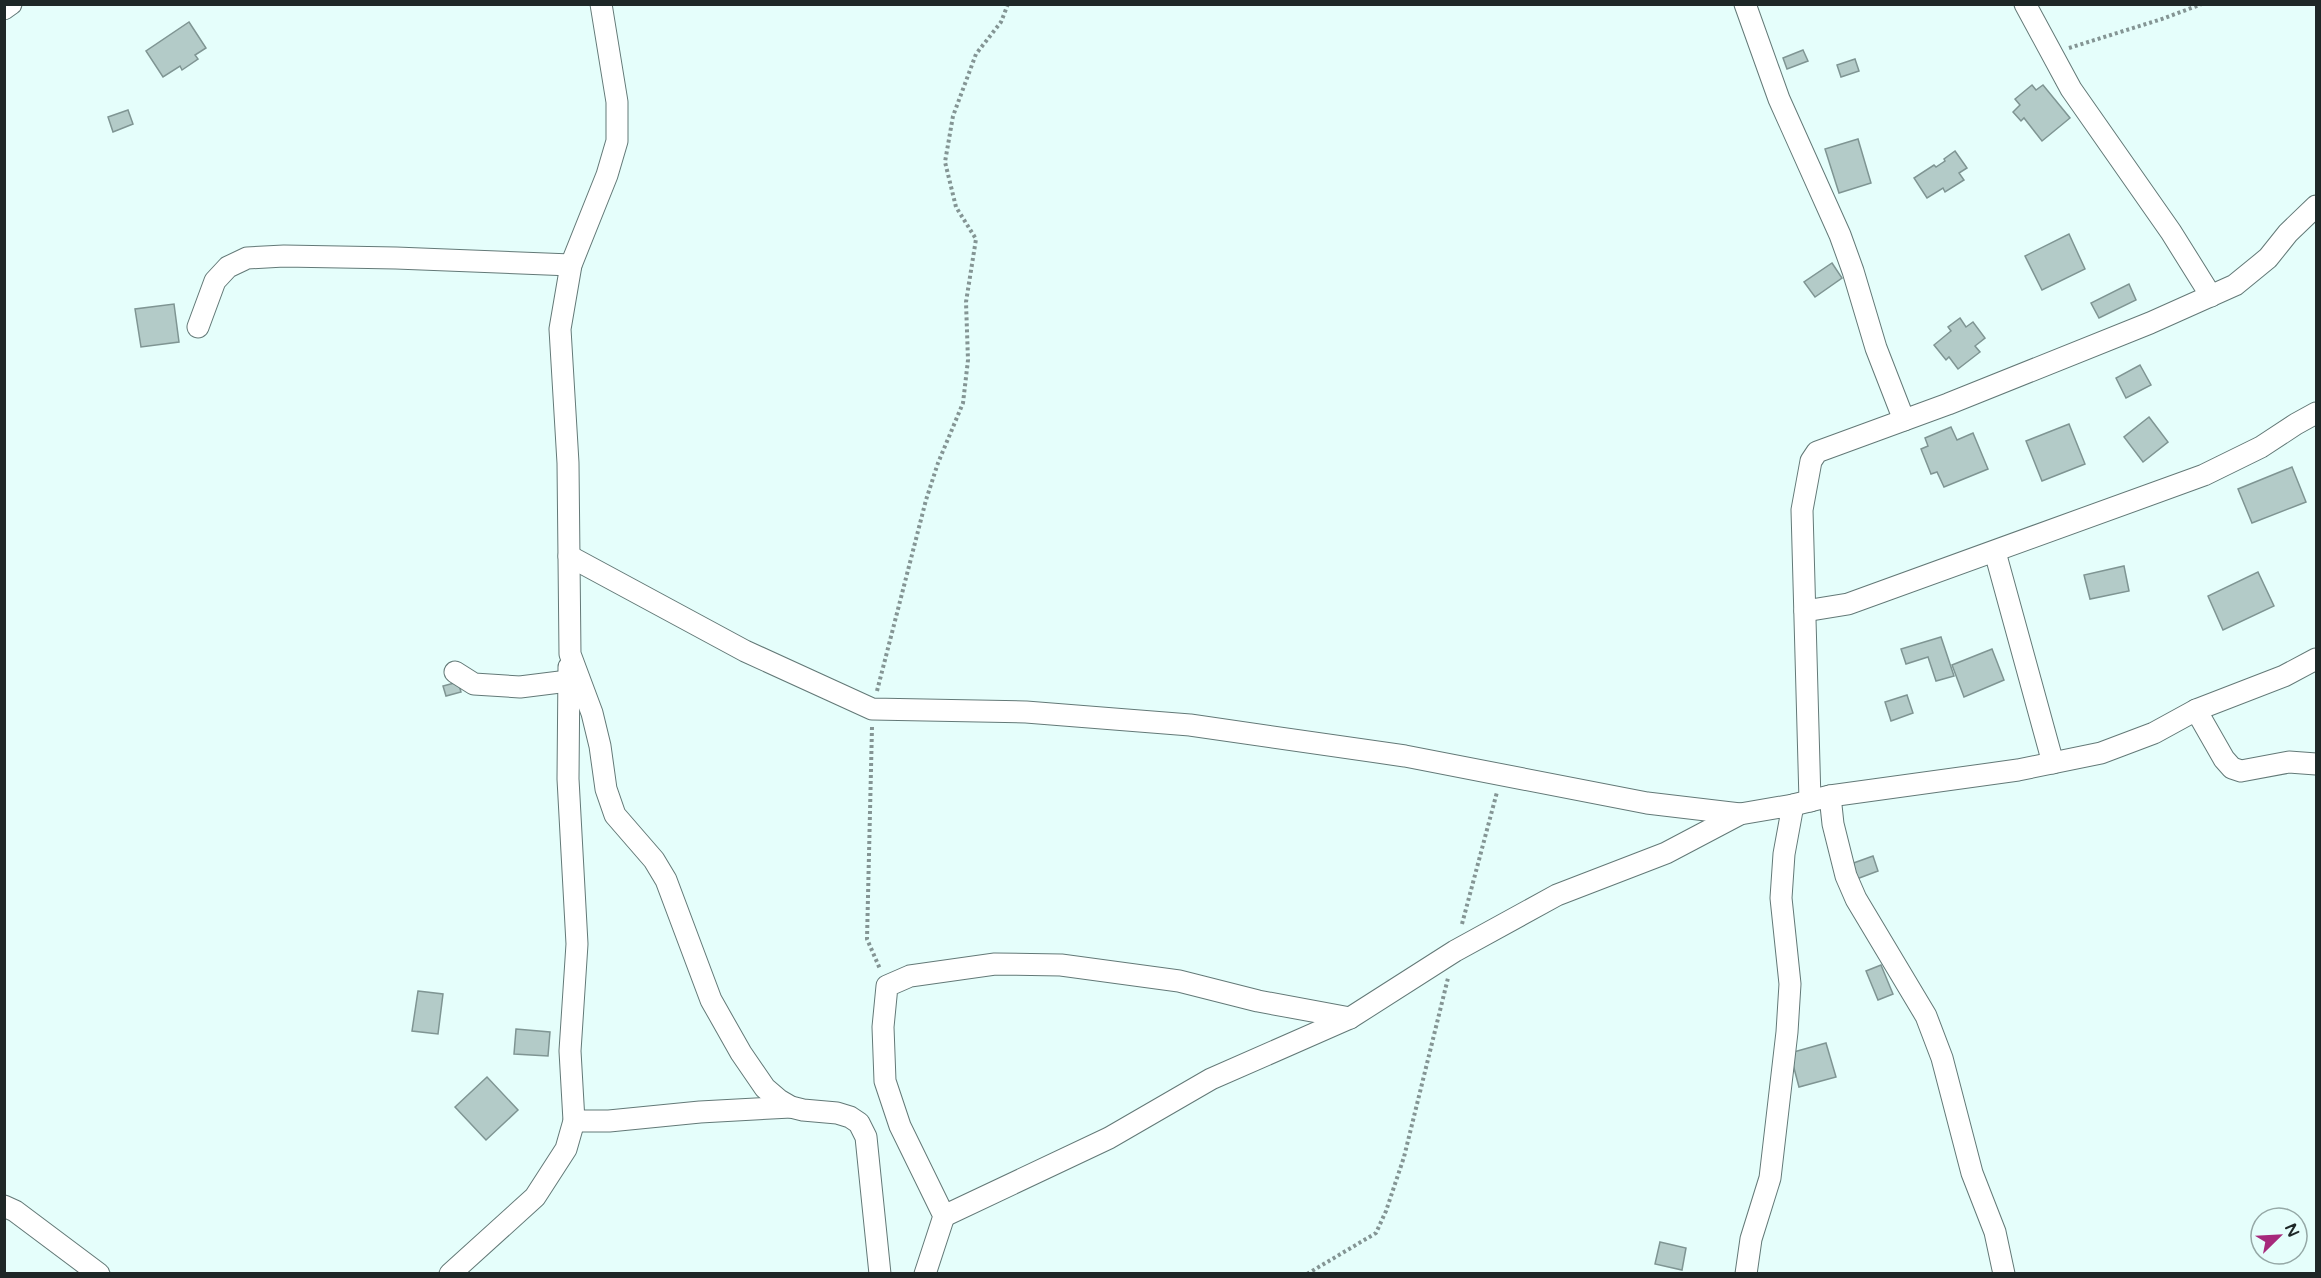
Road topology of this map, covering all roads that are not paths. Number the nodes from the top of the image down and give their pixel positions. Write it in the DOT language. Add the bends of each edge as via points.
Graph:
graph roads {
  1 [pos="11,4"];
  2 [pos="601,4"];
  3 [pos="1745,4"];
  4 [pos="2025,4"];
  5 [pos="4,9"];
  6 [pos="2316,206"];
  7 [pos="571,265"];
  8 [pos="2211,296"];
  9 [pos="198,327"];
  10 [pos="2316,413"];
  11 [pos="1904,420"];
  12 [pos="1995,552"];
  13 [pos="569,556"];
  14 [pos="1805,611"];
  15 [pos="570,654"];
  16 [pos="2316,659"];
  17 [pos="455,672"];
  18 [pos="568,681"];
  19 [pos="2196,710"];
  20 [pos="2053,763"];
  21 [pos="2316,764"];
  22 [pos="1811,801"];
  23 [pos="1740,814"];
  24 [pos="1350,1018"];
  25 [pos="791,1107"];
  26 [pos="574,1121"];
  27 [pos="4,1206"];
  28 [pos="944,1216"];
  29 [pos="99,1274"];
  30 [pos="450,1274"];
  31 [pos="880,1274"];
  32 [pos="925,1274"];
  33 [pos="1746,1274"];
  34 [pos="2004,1274"];
  1 -- 5 [label="street"];
  2 -- 7 [label="street" via="617,102 617,141"];
  3 -- 11 [label="street" via="1779,99 1840,235"];
  4 -- 8 [label="street" via="2071,89"];
  6 -- 8 [label="street" via="2268,258 2235,285"];
  7 -- 9 [label="street" via="248,258 228,267 215,281"];
  7 -- 13 [label="street" via="560,328"];
  8 -- 11 [label="street"];
  10 -- 12 [label="street" via="2204,476"];
  11 -- 14 [label="street" via="1829,447 1811,460 1802,510"];
  12 -- 14 [label="street" via="1848,604"];
  12 -- 20 [label="street"];
  13 -- 15 [label="street"];
  13 -- 23 [label="street" via="745,651 872,709 1026,712 1190,725 1405,756 1647,803"];
  14 -- 22 [label="street"];
  15 -- 18 [label="street"];
  15 -- 25 [label="street" via="592,713 606,789 615,815 666,880 711,999 741,1053 765,1088"];
  16 -- 19 [label="street" via="2284,676"];
  17 -- 18 [label="street" via="474,684 520,687"];
  18 -- 26 [label="street" via="568,779 577,944 570,1051"];
  19 -- 20 [label="street" via="2154,733 2101,753"];
  19 -- 21 [label="street" via="2232,768 2241,771 2289,762"];
  20 -- 22 [label="street"];
  22 -- 23 [label="street"];
  22 -- 33 [label="street" via="1784,854 1781,898 1790,984 1787,1032 1770,1178 1751,1239"];
  22 -- 34 [label="street" via="1833,824 1856,899 1926,1016 1942,1058 1972,1173 1995,1232"];
  23 -- 24 [label="street" via="1666,853 1557,895 1455,951"];
  24 -- 28 [label="street" via="1211,1078 1109,1138"];
  24 -- 28 [label="street" via="1179,981 1061,965 995,964 910,976 887,986 883,1027 885,1081 900,1126"];
  25 -- 26 [label="street"];
  25 -- 31 [label="street" via="837,1113 859,1123 866,1137"];
  26 -- 30 [label="street" via="566,1149 535,1197"];
  27 -- 29 [label="street"];
  28 -- 32 [label="street"];
}
